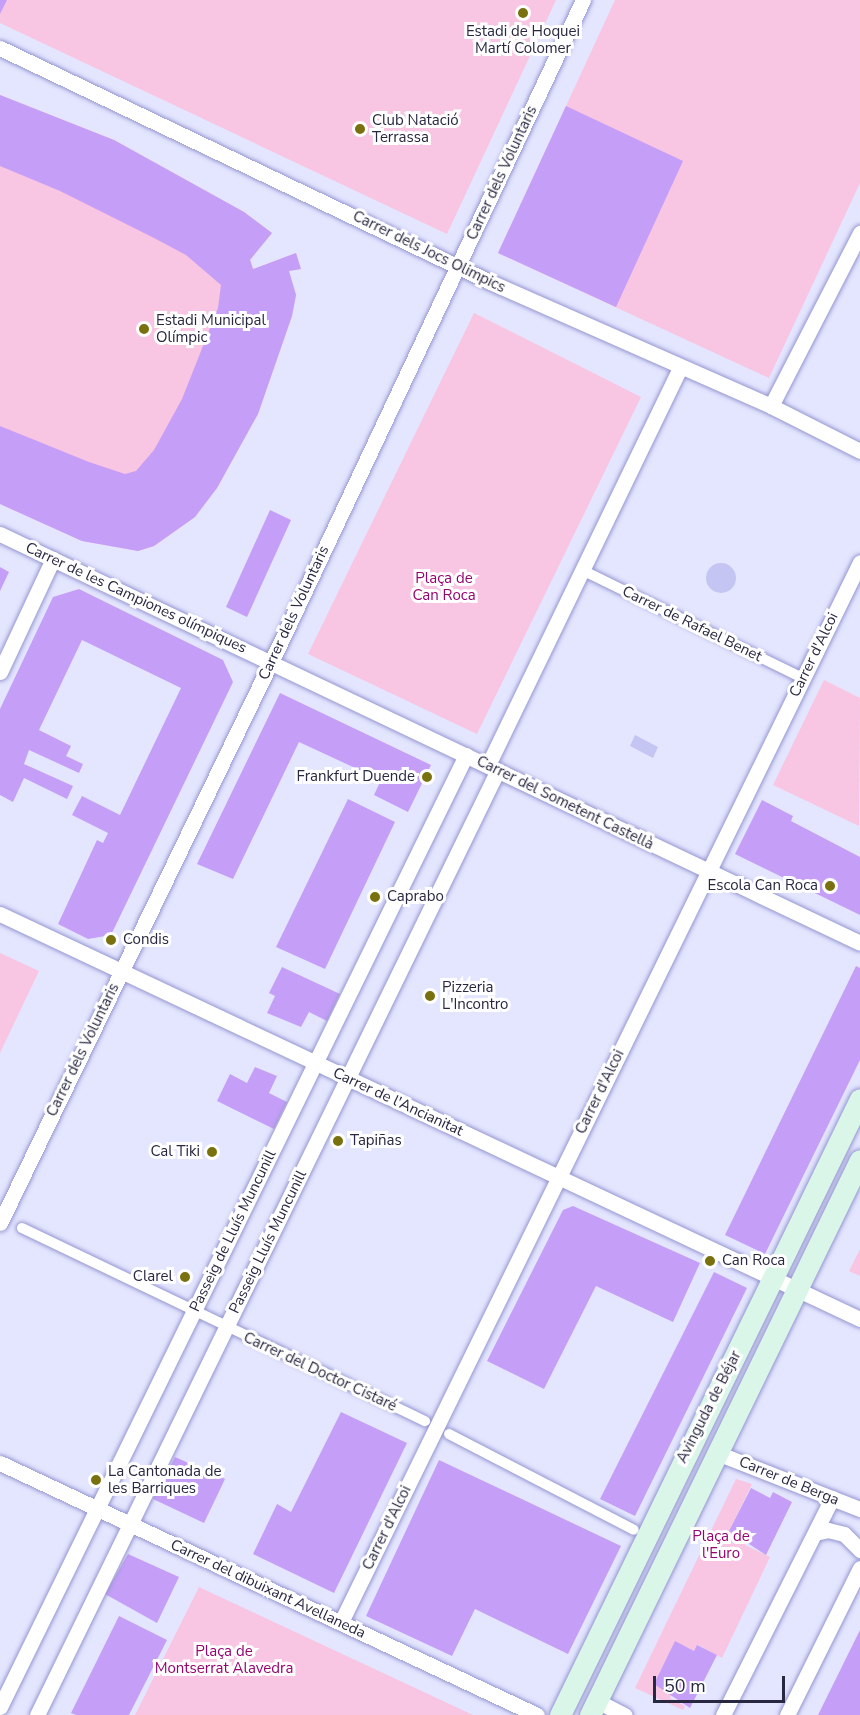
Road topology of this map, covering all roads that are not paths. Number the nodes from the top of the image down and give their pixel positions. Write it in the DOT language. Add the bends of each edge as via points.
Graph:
graph roads {
  1 [pos="583,0"];
  2 [pos="0,48"];
  3 [pos="860,233"];
  4 [pos="459,266"];
  5 [pos="680,368"];
  6 [pos="771,406"];
  7 [pos="860,451"];
  8 [pos="0,534"];
  9 [pos="53,560"];
  10 [pos="860,561"];
  11 [pos="582,570"];
  12 [pos="271,661"];
  13 [pos="0,672"];
  14 [pos="802,678"];
  15 [pos="466,755"];
  16 [pos="493,767"];
  17 [pos="707,872"];
  18 [pos="0,914"];
  19 [pos="860,943"];
  20 [pos="121,971"];
  21 [pos="316,1063"];
  22 [pos="347,1078"];
  23 [pos="860,1099"];
  24 [pos="860,1160"];
  25 [pos="559,1178"];
  26 [pos="0,1222"];
  27 [pos="22,1228"];
  28 [pos="773,1279"];
  29 [pos="797,1289"];
  30 [pos="193,1313"];
  31 [pos="860,1319"];
  32 [pos="226,1328"];
  33 [pos="425,1422"];
  34 [pos="449,1434"];
  35 [pos="717,1453"];
  36 [pos="0,1463"];
  37 [pos="832,1498"];
  38 [pos="96,1509"];
  39 [pos="860,1509"];
  40 [pos="129,1526"];
  41 [pos="634,1530"];
  42 [pos="815,1533"];
  43 [pos="860,1550"];
  44 [pos="860,1568"];
  45 [pos="341,1622"];
  46 [pos="0,1707"];
  47 [pos="594,1708"];
  48 [pos="37,1715"];
  49 [pos="537,1715"];
  50 [pos="560,1715"];
  51 [pos="625,1715"];
  52 [pos="723,1715"];
  53 [pos="787,1715"];
  1 -- 4 [label="street, Carrer dels Voluntaris"];
  2 -- 4 [label="street, Carrer dels Jocs Olimpics"];
  3 -- 6 [label="street"];
  4 -- 5 [label="street, Carrer dels Jocs Olimpics"];
  4 -- 12 [label="street, Carrer dels Voluntaris"];
  5 -- 6 [label="street, Carrer dels Jocs Olimpics"];
  5 -- 11 [label="street"];
  6 -- 7 [label="street, Carrer dels Jocs Olimpics"];
  8 -- 9 [label="street, Carrer de les Campiones olímpiques"];
  9 -- 12 [label="street, Carrer de les Campiones olímpiques"];
  9 -- 13 [label="street"];
  10 -- 14 [label="street, Carrer d'Alcoi"];
  11 -- 14 [label="street, Carrer de Rafael Benet"];
  11 -- 16 [label="street"];
  12 -- 15 [label="street, Carrer del Sometent Castellà"];
  12 -- 20 [label="street, Carrer dels Voluntaris"];
  14 -- 17 [label="street, Carrer d'Alcoi"];
  15 -- 16 [label="street, Carrer del Sometent Castellà"];
  15 -- 21 [label="street, Passeig de Lluís Muncunill"];
  16 -- 17 [label="street, Carrer del Sometent Castellà"];
  16 -- 22 [label="street, Passeig Lluís Muncunill"];
  17 -- 19 [label="street, Carrer del Sometent Castellà"];
  17 -- 25 [label="street, Carrer d'Alcoi"];
  18 -- 20 [label="street, Carrer de l'Ancianitat"];
  20 -- 21 [label="street, Carrer de l'Ancianitat"];
  20 -- 26 [label="street, Carrer dels Voluntaris"];
  21 -- 22 [label="street, Carrer de l'Ancianitat"];
  21 -- 30 [label="street, Passeig de Lluís Muncunill"];
  22 -- 25 [label="street, Carrer de l'Ancianitat"];
  22 -- 32 [label="street, Passeig Lluís Muncunill"];
  23 -- 28 [label="main road, Avinguda de Béjar"];
  24 -- 29 [label="main road, Avinguda de Béjar"];
  25 -- 28 [label="street, Carrer de l'Ancianitat"];
  25 -- 45 [label="street, Carrer d'Alcoi"];
  27 -- 30 [label="street, Carrer del Doctor Cistaré"];
  28 -- 29 [label="street, Carrer de l'Ancianitat"];
  28 -- 50 [label="main road, Avinguda de Béjar"];
  29 -- 31 [label="street, Carrer de l'Ancianitat"];
  29 -- 35 [label="main road, Avinguda de Béjar"];
  30 -- 32 [label="street, Carrer del Doctor Cistaré"];
  30 -- 38 [label="street, Passeig de Lluís Muncunill"];
  32 -- 33 [label="street, Carrer del Doctor Cistaré"];
  32 -- 40 [label="street, Passeig Lluís Muncunill"];
  34 -- 41 [label="street"];
  35 -- 37 [label="street, Carrer de Berga"];
  35 -- 47 [label="main road, Avinguda de Béjar"];
  36 -- 38 [label="street, Carrer del dibuixant Avellaneda"];
  37 -- 39 [label="street, Carrer de Berga"];
  37 -- 42 [label="street"];
  38 -- 40 [label="street, Carrer del dibuixant Avellaneda"];
  38 -- 46 [label="street, Passeig de Lluís Muncunill"];
  40 -- 45 [label="street, Carrer del dibuixant Avellaneda"];
  40 -- 48 [label="street, Passeig Lluís Muncunill"];
  42 -- 43 [label="street" via="828,1530 844,1534"];
  42 -- 52 [label="street"];
  44 -- 53 [label="street"];
  45 -- 49 [label="street, Carrer del dibuixant Avellaneda"];
  47 -- 51 [label="street"];
}
